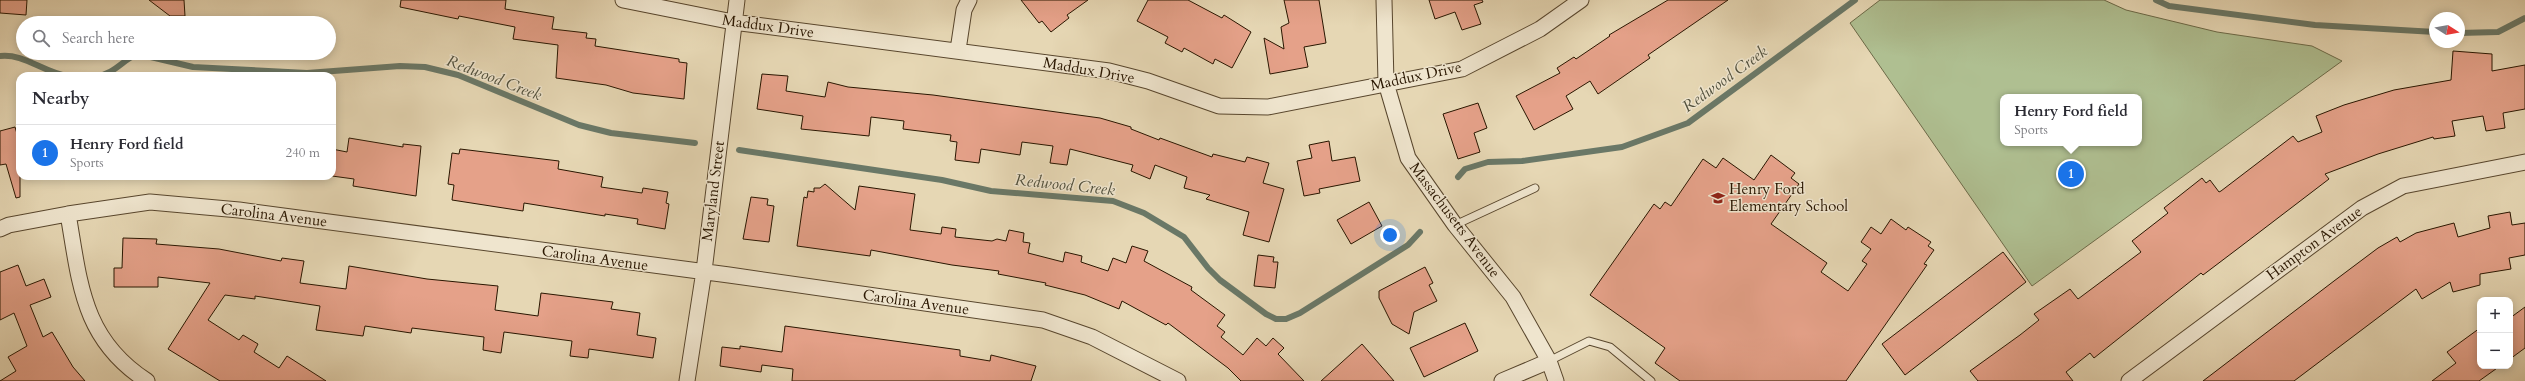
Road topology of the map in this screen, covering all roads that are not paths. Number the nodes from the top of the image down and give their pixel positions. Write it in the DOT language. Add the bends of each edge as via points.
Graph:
graph roads {
  1 [pos="623,0"];
  2 [pos="738,0"];
  3 [pos="969,0"];
  4 [pos="1384,0"];
  5 [pos="1581,0"];
  6 [pos="733,22"];
  7 [pos="958,50"];
  8 [pos="1386,83"];
  9 [pos="2525,162"];
  10 [pos="1535,188"];
  11 [pos="68,214"];
  12 [pos="1455,225"];
  13 [pos="0,229"];
  14 [pos="704,271"];
  15 [pos="1548,361"];
  16 [pos="147,381"];
  17 [pos="687,381"];
  18 [pos="1178,381"];
  19 [pos="1502,381"];
  20 [pos="1556,381"];
  21 [pos="1651,381"];
  22 [pos="2129,381"];
  1 -- 6 [label="street, Maddux Drive"];
  2 -- 6 [label="street, Maryland Street"];
  3 -- 7 [label="street" via="964,10"];
  4 -- 8 [label="street, Massachusetts Avenue"];
  5 -- 8 [label="street, Maddux Drive" via="1540,29 1462,69"];
  6 -- 7 [label="street, Maddux Drive"];
  6 -- 14 [label="street, Maryland Street"];
  7 -- 8 [label="street, Maddux Drive" via="1109,71 1148,81 1219,106 1268,107"];
  8 -- 12 [label="street, Massachusetts Avenue" via="1408,158"];
  9 -- 22 [label="street, Hampton Avenue" via="2403,186 2362,208"];
  10 -- 12 [label="lane"];
  11 -- 13 [label="street, Carolina Avenue"];
  11 -- 14 [label="street, Carolina Avenue" via="150,202 231,209"];
  11 -- 16 [label="street" via="84,303 116,358"];
  12 -- 15 [label="street, Massachusetts Avenue" via="1513,297"];
  14 -- 17 [label="street, Maryland Street"];
  14 -- 18 [label="street, Carolina Avenue" via="1043,320 1092,338"];
  15 -- 19 [label="street"];
  15 -- 20 [label="street, Massachusetts Avenue"];
  15 -- 21 [label="lane" via="1590,341 1610,347"];
}
